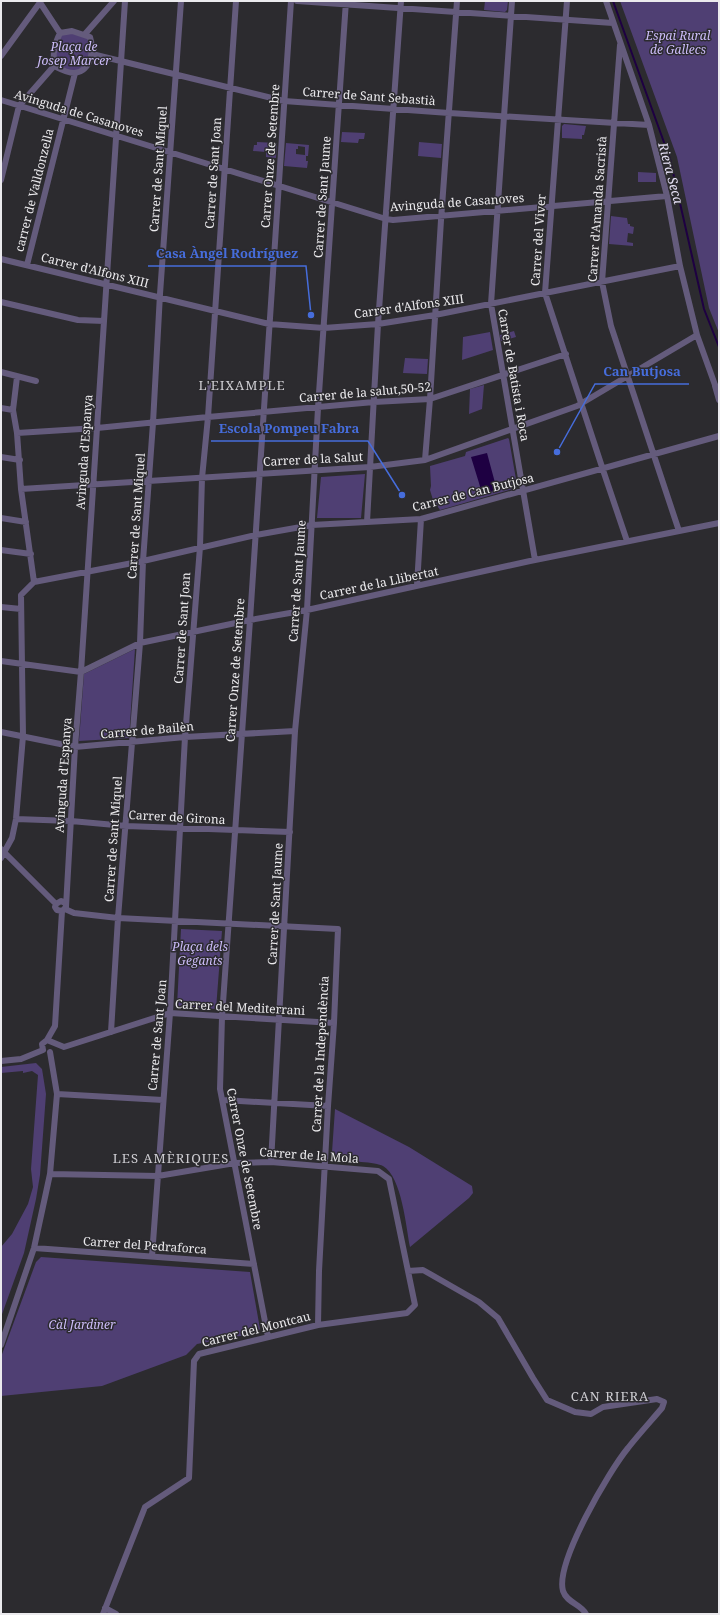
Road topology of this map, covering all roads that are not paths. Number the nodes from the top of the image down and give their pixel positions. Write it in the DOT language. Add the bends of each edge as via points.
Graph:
graph roads {
  1 [pos="40,1"];
  2 [pos="114,1"];
  3 [pos="125,1"];
  4 [pos="181,1"];
  5 [pos="236,1"];
  6 [pos="292,1"];
  7 [pos="297,1"];
  8 [pos="402,1"];
  9 [pos="457,1"];
  10 [pos="512,1"];
  11 [pos="567,1"];
  12 [pos="606,1"];
  13 [pos="346,3"];
  14 [pos="401,8"];
  15 [pos="456,13"];
  16 [pos="511,15"];
  17 [pos="566,19"];
  18 [pos="613,23"];
  19 [pos="60,33"];
  20 [pos="85,34"];
  21 [pos="620,45"];
  22 [pos="92,54"];
  23 [pos="1,56"];
  24 [pos="626,60"];
  25 [pos="122,61"];
  26 [pos="619,62"];
  27 [pos="54,66"];
  28 [pos="75,73"];
  29 [pos="175,74"];
  30 [pos="230,87"];
  31 [pos="1,100"];
  32 [pos="284,101"];
  33 [pos="339,105"];
  34 [pos="19,106"];
  35 [pos="394,109"];
  36 [pos="449,113"];
  37 [pos="504,116"];
  38 [pos="63,119"];
  39 [pos="559,120"];
  40 [pos="614,124"];
  41 [pos="649,125"];
  42 [pos="116,136"];
  43 [pos="171,152"];
  44 [pos="225,169"];
  45 [pos="1,180"];
  46 [pos="279,186"];
  47 [pos="667,196"];
  48 [pos="608,201"];
  49 [pos="332,203"];
  50 [pos="552,206"];
  51 [pos="497,211"];
  52 [pos="442,216"];
  53 [pos="386,219"];
  54 [pos="1,259"];
  55 [pos="27,265"];
  56 [pos="680,266"];
  57 [pos="602,282"];
  58 [pos="106,284"];
  59 [pos="545,293"];
  60 [pos="160,297"];
  61 [pos="1,302"];
  62 [pos="491,304"];
  63 [pos="214,310"];
  64 [pos="435,315"];
  65 [pos="104,321"];
  66 [pos="269,324"];
  67 [pos="378,324"];
  68 [pos="324,328"];
  69 [pos="697,335"];
  70 [pos="566,354"];
  71 [pos="1,372"];
  72 [pos="17,376"];
  73 [pos="502,376"];
  74 [pos="628,376"];
  75 [pos="36,380"];
  76 [pos="717,387"];
  77 [pos="430,399"];
  78 [pos="719,400"];
  79 [pos="374,402"];
  80 [pos="581,404"];
  81 [pos="1,408"];
  82 [pos="318,408"];
  83 [pos="13,410"];
  84 [pos="264,412"];
  85 [pos="208,417"];
  86 [pos="154,423"];
  87 [pos="97,428"];
  88 [pos="512,430"];
  89 [pos="17,433"];
  90 [pos="719,436"];
  91 [pos="654,454"];
  92 [pos="1,457"];
  93 [pos="20,460"];
  94 [pos="425,460"];
  95 [pos="370,467"];
  96 [pos="602,469"];
  97 [pos="316,470"];
  98 [pos="260,473"];
  99 [pos="202,478"];
  100 [pos="149,482"];
  101 [pos="93,485"];
  102 [pos="21,489"];
  103 [pos="523,491"];
  104 [pos="1,518"];
  105 [pos="421,519"];
  106 [pos="26,522"];
  107 [pos="367,522"];
  108 [pos="719,523"];
  109 [pos="312,525"];
  110 [pos="679,531"];
  111 [pos="256,535"];
  112 [pos="627,541"];
  113 [pos="200,547"];
  114 [pos="1,550"];
  115 [pos="30,554"];
  116 [pos="535,560"];
  117 [pos="143,561"];
  118 [pos="87,573"];
  119 [pos="34,582"];
  120 [pos="417,585"];
  121 [pos="1,607"];
  122 [pos="21,609"];
  123 [pos="307,610"];
  124 [pos="250,620"];
  125 [pos="193,631"];
  126 [pos="140,643"];
  127 [pos="1,661"];
  128 [pos="22,664"];
  129 [pos="81,672"];
  130 [pos="295,731"];
  131 [pos="1,732"];
  132 [pos="241,734"];
  133 [pos="23,736"];
  134 [pos="185,737"];
  135 [pos="131,743"];
  136 [pos="75,747"];
  137 [pos="16,819"];
  138 [pos="71,820"];
  139 [pos="126,826"];
  140 [pos="181,827"];
  141 [pos="234,831"];
  142 [pos="290,832"];
  143 [pos="2,853"];
  144 [pos="64,908"];
  145 [pos="118,918"];
  146 [pos="176,921"];
  147 [pos="228,924"];
  148 [pos="285,926"];
  149 [pos="170,1013"];
  150 [pos="222,1017"];
  151 [pos="278,1020"];
  152 [pos="334,1023"];
  153 [pos="111,1032"];
  154 [pos="47,1040"];
  155 [pos="54,1044"];
  156 [pos="42,1050"];
  157 [pos="50,1052"];
  158 [pos="1,1061"];
  159 [pos="56,1094"];
  160 [pos="163,1100"];
  161 [pos="223,1100"];
  162 [pos="275,1104"];
  163 [pos="328,1106"];
  164 [pos="271,1162"];
  165 [pos="235,1163"];
  166 [pos="325,1168"];
  167 [pos="50,1174"];
  168 [pos="158,1176"];
  169 [pos="34,1248"];
  170 [pos="152,1256"];
  171 [pos="254,1264"];
  172 [pos="408,1271"];
  173 [pos="415,1304"];
  174 [pos="318,1325"];
  175 [pos="268,1338"];
  176 [pos="1,1344"];
  177 [pos="104,1611"];
  178 [pos="116,1614"];
  179 [pos="586,1614"];
  1 -- 19 [label="street"];
  1 -- 23 [label="street"];
  2 -- 20 [label="street"];
  3 -- 25 [label="street, Avinguda d'Espanya"];
  4 -- 29 [label="street, Carrer de Sant Miquel"];
  5 -- 30 [label="street, Carrer de Sant Joan"];
  6 -- 32 [label="street, Carrer Onze de Setembre"];
  7 -- 13 [label="street"];
  8 -- 14 [label="street"];
  9 -- 15 [label="street"];
  10 -- 16 [label="street, Carrer de Batista i Roca"];
  11 -- 17 [label="street, Carrer del Viver"];
  12 -- 18 [label="street"];
  13 -- 14 [label="street"];
  13 -- 33 [label="street, Carrer de Sant Jaume"];
  14 -- 15 [label="street"];
  14 -- 35 [label="street"];
  15 -- 16 [label="street"];
  15 -- 36 [label="street"];
  16 -- 17 [label="street"];
  16 -- 37 [label="street, Carrer de Batista i Roca"];
  17 -- 18 [label="street"];
  17 -- 39 [label="street, Carrer del Viver"];
  18 -- 21 [label="street"];
  19 -- 20 [label="street" via="72,31"];
  19 -- 27 [label="street" via="53,50"];
  20 -- 22 [label="street" via="90,37 93,45"];
  21 -- 24 [label="street"];
  21 -- 26 [label="street, Carrer d'Amanda Sacristà"];
  22 -- 25 [label="street, Carrer de Sant Sebastià"];
  22 -- 28 [label="street" via="88,65"];
  24 -- 26 [label="street"];
  24 -- 41 [label="street"];
  25 -- 29 [label="street, Carrer de Sant Sebastià"];
  25 -- 42 [label="street, Avinguda d'Espanya"];
  26 -- 40 [label="street, Carrer d'Amanda Sacristà"];
  27 -- 28 [label="street"];
  27 -- 34 [label="street"];
  28 -- 38 [label="street, carrer de Valldonzella"];
  29 -- 30 [label="street, Carrer de Sant Sebastià"];
  29 -- 43 [label="street, Carrer de Sant Miquel"];
  30 -- 32 [label="street, Carrer de Sant Sebastià"];
  30 -- 44 [label="street, Carrer de Sant Joan"];
  31 -- 34 [label="street, Avinguda de Casanoves"];
  32 -- 33 [label="street, Carrer de Sant Sebastià"];
  32 -- 46 [label="street, Carrer Onze de Setembre"];
  33 -- 35 [label="street, Carrer de Sant Sebastià"];
  33 -- 49 [label="street, Carrer de Sant Jaume"];
  34 -- 38 [label="street, Avinguda de Casanoves"];
  34 -- 45 [label="street"];
  35 -- 36 [label="street, Carrer de Sant Sebastià"];
  35 -- 53 [label="street"];
  36 -- 37 [label="street, Carrer de Sant Sebastià"];
  36 -- 52 [label="street"];
  37 -- 39 [label="street, Carrer de Sant Sebastià"];
  37 -- 51 [label="street, Carrer de Batista i Roca"];
  38 -- 42 [label="street, Avinguda de Casanoves"];
  38 -- 55 [label="street, carrer de Valldonzella"];
  39 -- 40 [label="street, Carrer de Sant Sebastià"];
  39 -- 50 [label="street, Carrer del Viver"];
  40 -- 41 [label="street, Carrer de Sant Sebastià"];
  40 -- 48 [label="street, Carrer d'Amanda Sacristà"];
  41 -- 47 [label="street"];
  42 -- 43 [label="street, Avinguda de Casanoves"];
  42 -- 58 [label="street, Avinguda d'Espanya"];
  43 -- 44 [label="street, Avinguda de Casanoves"];
  43 -- 60 [label="street, Carrer de Sant Miquel"];
  44 -- 46 [label="street, Avinguda de Casanoves"];
  44 -- 63 [label="street, Carrer de Sant Joan"];
  46 -- 49 [label="street, Avinguda de Casanoves"];
  46 -- 66 [label="street, Carrer Onze de Setembre"];
  47 -- 48 [label="street, Avinguda de Casanoves"];
  47 -- 56 [label="street"];
  48 -- 50 [label="street, Avinguda de Casanoves"];
  48 -- 57 [label="street, Carrer d'Amanda Sacristà"];
  49 -- 53 [label="street, Avinguda de Casanoves"];
  49 -- 68 [label="street, Carrer de Sant Jaume"];
  50 -- 51 [label="street, Avinguda de Casanoves"];
  50 -- 59 [label="street, Carrer del Viver"];
  51 -- 52 [label="street, Avinguda de Casanoves"];
  51 -- 62 [label="street, Carrer de Batista i Roca"];
  52 -- 53 [label="street, Avinguda de Casanoves"];
  52 -- 64 [label="street"];
  53 -- 67 [label="street"];
  54 -- 55 [label="street, Carrer d'Alfons XIII"];
  55 -- 58 [label="street, Carrer d'Alfons XIII"];
  56 -- 57 [label="street, Carrer d'Alfons XIII"];
  56 -- 69 [label="street"];
  57 -- 59 [label="street, Carrer d'Alfons XIII"];
  57 -- 74 [label="street, Carrer d'Amanda Sacristà" via="611,326"];
  58 -- 60 [label="street, Carrer d'Alfons XIII"];
  58 -- 65 [label="street, Avinguda d'Espanya"];
  59 -- 62 [label="street, Carrer d'Alfons XIII"];
  59 -- 70 [label="street, Carrer del Viver"];
  60 -- 63 [label="street, Carrer d'Alfons XIII"];
  60 -- 86 [label="street, Carrer de Sant Miquel"];
  61 -- 65 [label="street" via="78,320"];
  62 -- 64 [label="street, Carrer d'Alfons XIII"];
  62 -- 73 [label="street, Carrer de Batista i Roca"];
  63 -- 66 [label="street, Carrer d'Alfons XIII"];
  63 -- 85 [label="street, Carrer de Sant Joan"];
  64 -- 67 [label="street, Carrer d'Alfons XIII"];
  64 -- 77 [label="street"];
  65 -- 87 [label="street, Avinguda d'Espanya"];
  66 -- 68 [label="street, Carrer d'Alfons XIII"];
  66 -- 84 [label="street, Carrer Onze de Setembre"];
  67 -- 68 [label="street, Carrer d'Alfons XIII"];
  67 -- 79 [label="street"];
  68 -- 82 [label="street, Carrer de Sant Jaume"];
  69 -- 74 [label="street, Carrer de la Salut"];
  69 -- 76 [label="street"];
  70 -- 73 [label="street, Carrer de la salut,50-52"];
  70 -- 80 [label="street, Carrer del Viver"];
  71 -- 72 [label="street"];
  72 -- 75 [label="street"];
  72 -- 83 [label="street"];
  73 -- 77 [label="street, Carrer de la salut,50-52"];
  73 -- 88 [label="street, Carrer de Batista i Roca"];
  74 -- 80 [label="street, Carrer de la Salut"];
  74 -- 91 [label="street, Carrer d'Amanda Sacristà"];
  76 -- 78 [label="street"];
  77 -- 79 [label="street, Carrer de la salut,50-52"];
  77 -- 94 [label="street"];
  79 -- 82 [label="street, Carrer de la salut,50-52"];
  79 -- 95 [label="street"];
  80 -- 88 [label="street, Carrer de la Salut"];
  80 -- 96 [label="street, Carrer del Viver"];
  81 -- 83 [label="street"];
  82 -- 84 [label="street, Carrer de la salut,50-52"];
  82 -- 97 [label="street, Carrer de Sant Jaume"];
  83 -- 89 [label="street"];
  84 -- 85 [label="street, Carrer de la salut,50-52"];
  84 -- 98 [label="street, Carrer Onze de Setembre"];
  85 -- 86 [label="street, Carrer de la salut,50-52"];
  85 -- 99 [label="street, Carrer de Sant Joan"];
  86 -- 87 [label="street, Carrer de la salut,50-52"];
  86 -- 100 [label="street, Carrer de Sant Miquel"];
  87 -- 89 [label="street, Carrer de la salut,50-52"];
  87 -- 101 [label="street, Avinguda d'Espanya"];
  88 -- 94 [label="street, Carrer de la Salut"];
  88 -- 103 [label="street, Carrer de Batista i Roca"];
  89 -- 93 [label="street"];
  90 -- 91 [label="street, Carrer de Can Butjosa"];
  91 -- 96 [label="street, Carrer de Can Butjosa"];
  91 -- 110 [label="street, Carrer d'Amanda Sacristà"];
  92 -- 93 [label="street"];
  93 -- 102 [label="street"];
  94 -- 95 [label="street, Carrer de la Salut"];
  95 -- 97 [label="street, Carrer de la Salut"];
  95 -- 107 [label="street"];
  96 -- 103 [label="street, Carrer de Can Butjosa"];
  96 -- 112 [label="street, Carrer del Viver"];
  97 -- 98 [label="street, Carrer de la Salut"];
  97 -- 109 [label="street, Carrer de Sant Jaume"];
  98 -- 99 [label="street, Carrer de la Salut"];
  98 -- 111 [label="street, Carrer Onze de Setembre"];
  99 -- 100 [label="street, Carrer de la Salut"];
  99 -- 113 [label="street, Carrer de Sant Joan"];
  100 -- 101 [label="street, Carrer de la Salut"];
  100 -- 117 [label="street, Carrer de Sant Miquel"];
  101 -- 102 [label="street, Carrer de la Salut"];
  101 -- 118 [label="street, Avinguda d'Espanya"];
  102 -- 106 [label="street"];
  103 -- 105 [label="street, Carrer de Can Butjosa"];
  103 -- 116 [label="street, Carrer de Batista i Roca"];
  104 -- 106 [label="street"];
  105 -- 107 [label="street, Carrer de Can Butjosa"];
  105 -- 120 [label="street"];
  106 -- 115 [label="street"];
  107 -- 109 [label="street, Carrer de Can Butjosa"];
  108 -- 110 [label="street, Carrer de la Llibertat"];
  109 -- 111 [label="street, Carrer de Can Butjosa"];
  109 -- 123 [label="street, Carrer de Sant Jaume"];
  110 -- 112 [label="street, Carrer de la Llibertat"];
  111 -- 113 [label="street, Carrer de Can Butjosa"];
  111 -- 124 [label="street, Carrer Onze de Setembre"];
  112 -- 116 [label="street, Carrer de la Llibertat"];
  113 -- 117 [label="street, Carrer de Can Butjosa"];
  113 -- 125 [label="street, Carrer de Sant Joan"];
  114 -- 115 [label="street"];
  115 -- 119 [label="street"];
  116 -- 120 [label="street, Carrer de la Llibertat"];
  117 -- 118 [label="street, Carrer de Can Butjosa"];
  117 -- 126 [label="street, Carrer de Sant Miquel"];
  118 -- 119 [label="street, Carrer de Can Butjosa"];
  118 -- 129 [label="street, Avinguda d'Espanya"];
  119 -- 122 [label="street" via="21,595"];
  120 -- 123 [label="street, Carrer de la Llibertat"];
  121 -- 122 [label="street"];
  122 -- 128 [label="street"];
  123 -- 124 [label="street, Carrer de la Llibertat"];
  123 -- 130 [label="street, Carrer de Sant Jaume"];
  124 -- 125 [label="street, Carrer de la Llibertat"];
  124 -- 132 [label="street, Carrer Onze de Setembre"];
  125 -- 126 [label="street, Carrer de la Llibertat"];
  125 -- 134 [label="street, Carrer de Sant Joan"];
  126 -- 129 [label="street, Carrer de la Llibertat"];
  126 -- 135 [label="street, Carrer de Sant Miquel"];
  127 -- 128 [label="street"];
  128 -- 129 [label="street"];
  128 -- 133 [label="street"];
  129 -- 136 [label="street, Avinguda d'Espanya"];
  130 -- 132 [label="street, Carrer de Bailèn"];
  130 -- 142 [label="street, Carrer de Sant Jaume"];
  131 -- 133 [label="street, Carrer de Bailèn"];
  132 -- 134 [label="street, Carrer de Bailèn"];
  132 -- 141 [label="street, Carrer Onze de Setembre"];
  133 -- 136 [label="street, Carrer de Bailèn"];
  133 -- 137 [label="street"];
  134 -- 135 [label="street, Carrer de Bailèn"];
  134 -- 140 [label="street, Carrer de Sant Joan"];
  135 -- 136 [label="street, Carrer de Bailèn"];
  135 -- 139 [label="street, Carrer de Sant Miquel"];
  136 -- 138 [label="street, Avinguda d'Espanya"];
  137 -- 138 [label="street, Carrer de Girona"];
  137 -- 143 [label="street" via="12,838"];
  138 -- 139 [label="street, Carrer de Girona"];
  138 -- 144 [label="street, Avinguda d'Espanya"];
  139 -- 140 [label="street, Carrer de Girona"];
  139 -- 145 [label="street, Carrer de Sant Miquel"];
  140 -- 141 [label="street, Carrer de Girona"];
  140 -- 146 [label="street, Carrer de Sant Joan"];
  141 -- 142 [label="street, Carrer de Girona"];
  141 -- 147 [label="street, Carrer Onze de Setembre"];
  142 -- 148 [label="street, Carrer de Sant Jaume"];
  143 -- 144 [label="street" via="56,904 56,909 59,911"];
  144 -- 145 [label="street" via="74,913"];
  144 -- 154 [label="street, Avinguda d'Espanya" via="55,1026"];
  145 -- 146 [label="street"];
  145 -- 153 [label="street, Carrer de Sant Miquel"];
  146 -- 147 [label="street"];
  146 -- 149 [label="street, Carrer de Sant Joan"];
  147 -- 148 [label="street"];
  147 -- 150 [label="street, Carrer Onze de Setembre"];
  148 -- 151 [label="street, Carrer de Sant Jaume"];
  148 -- 152 [label="street, Carrer de la Independència" via="338,929"];
  149 -- 150 [label="street, Carrer del Mediterrani"];
  149 -- 153 [label="street, Carrer del Mediterrani"];
  149 -- 160 [label="street, Carrer de Sant Joan"];
  150 -- 151 [label="street, Carrer del Mediterrani"];
  150 -- 161 [label="street, Carrer Onze de Setembre" via="220,1088"];
  151 -- 152 [label="street, Carrer del Mediterrani"];
  151 -- 162 [label="street, Carrer de Sant Jaume"];
  152 -- 163 [label="street, Carrer de la Independència"];
  153 -- 155 [label="street, Carrer del Mediterrani" via="64,1047"];
  154 -- 155 [label="street"];
  154 -- 156 [label="street" via="42,1044"];
  155 -- 157 [label="street"];
  156 -- 157 [label="street"];
  156 -- 158 [label="street" via="21,1059"];
  157 -- 159 [label="street"];
  159 -- 160 [label="street"];
  159 -- 167 [label="street"];
  160 -- 168 [label="street, Carrer de Sant Joan"];
  161 -- 162 [label="street"];
  161 -- 165 [label="street, Carrer Onze de Setembre"];
  162 -- 163 [label="street"];
  162 -- 164 [label="street, Carrer de Sant Jaume"];
  163 -- 166 [label="street, Carrer de la Independència"];
  164 -- 165 [label="street, Carrer de la Mola"];
  164 -- 166 [label="street, Carrer de la Mola"];
  165 -- 168 [label="street, Carrer de la Mola"];
  165 -- 171 [label="street, Carrer Onze de Setembre"];
  166 -- 172 [label="street, Carrer de la Mola" via="378,1171 389,1179"];
  166 -- 174 [label="street, Carrer de la Independència"];
  167 -- 168 [label="street, Carrer de la Mola"];
  167 -- 169 [label="street"];
  168 -- 170 [label="street, Carrer de Sant Joan"];
  169 -- 170 [label="street, Carrer del Pedraforca"];
  169 -- 176 [label="street"];
  170 -- 171 [label="street, Carrer del Pedraforca"];
  171 -- 175 [label="street, Carrer Onze de Setembre"];
  172 -- 173 [label="street, Carrer de la Mola"];
  172 -- 179 [label="street" via="423,1270 479,1302 498,1318 548,1400 575,1412 591,1414 603,1407 657,1399 664,1402 662,1408 609,1474 567,1559 563,1590 568,1600"];
  173 -- 174 [label="street, Carrer del Montcau" via="407,1313"];
  174 -- 175 [label="street, Carrer del Montcau"];
  175 -- 177 [label="street, Carrer del Montcau" via="199,1354 194,1361 189,1478 145,1507"];
  177 -- 178 [label="street"];
}
